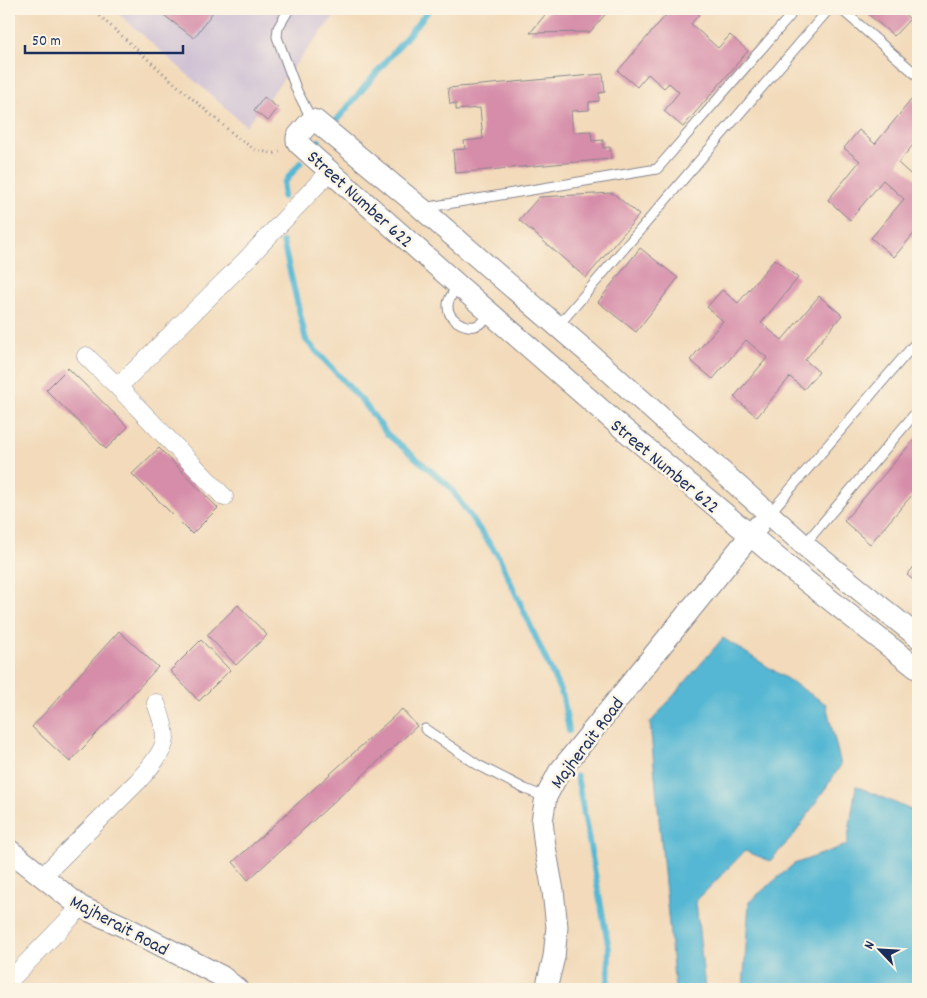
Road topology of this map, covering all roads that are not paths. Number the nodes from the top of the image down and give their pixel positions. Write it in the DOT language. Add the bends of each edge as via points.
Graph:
graph roads {
  1 [pos="288,9"];
  2 [pos="789,9"];
  3 [pos="829,9"];
  4 [pos="841,9"];
  5 [pos="918,76"];
  6 [pos="312,120"];
  7 [pos="330,171"];
  8 [pos="421,208"];
  9 [pos="492,269"];
  10 [pos="463,290"];
  11 [pos="493,316"];
  12 [pos="557,327"];
  13 [pos="918,340"];
  14 [pos="86,356"];
  15 [pos="118,387"];
  16 [pos="918,410"];
  17 [pos="224,497"];
  18 [pos="769,514"];
  19 [pos="750,535"];
  20 [pos="804,545"];
  21 [pos="918,637"];
  22 [pos="918,669"];
  23 [pos="156,703"];
  24 [pos="425,729"];
  25 [pos="546,797"];
  26 [pos="9,850"];
  27 [pos="42,876"];
  28 [pos="81,907"];
  29 [pos="9,981"];
  30 [pos="237,989"];
  31 [pos="546,989"];
  1 -- 6 [label="lane" via="278,28 278,36 297,92"];
  2 -- 8 [label="lane" via="790,16 657,169"];
  3 -- 12 [label="lane"];
  4 -- 5 [label="lane"];
  6 -- 7 [label="street, Street Number 622" via="297,141"];
  6 -- 8 [label="street, Street Number 622"];
  7 -- 10 [label="street, Street Number 622"];
  7 -- 15 [label="street"];
  8 -- 9 [label="street, Street Number 622"];
  9 -- 10 [label="street"];
  9 -- 12 [label="street, Street Number 622"];
  10 -- 11 [label="street, Street Number 622"];
  10 -- 11 [label="lane" via="449,299 449,313 454,319 468,326"];
  11 -- 19 [label="street, Street Number 622"];
  12 -- 18 [label="street, Street Number 622"];
  13 -- 18 [label="lane"];
  14 -- 15 [label="street"];
  15 -- 17 [label="street"];
  16 -- 20 [label="lane"];
  18 -- 19 [label="street, Majherait Road"];
  18 -- 20 [label="street, Street Number 622"];
  19 -- 22 [label="street, Street Number 622"];
  19 -- 25 [label="street, Majherait Road" via="559,772"];
  20 -- 21 [label="street, Street Number 622"];
  23 -- 27 [label="street" via="165,740 157,759"];
  24 -- 25 [label="lane" via="478,765"];
  25 -- 31 [label="street, Majherait Road" via="542,821 557,927"];
  26 -- 27 [label="street, Majherait Road"];
  27 -- 28 [label="street, Majherait Road"];
  28 -- 29 [label="street"];
  28 -- 30 [label="street, Majherait Road" via="221,976"];
}
